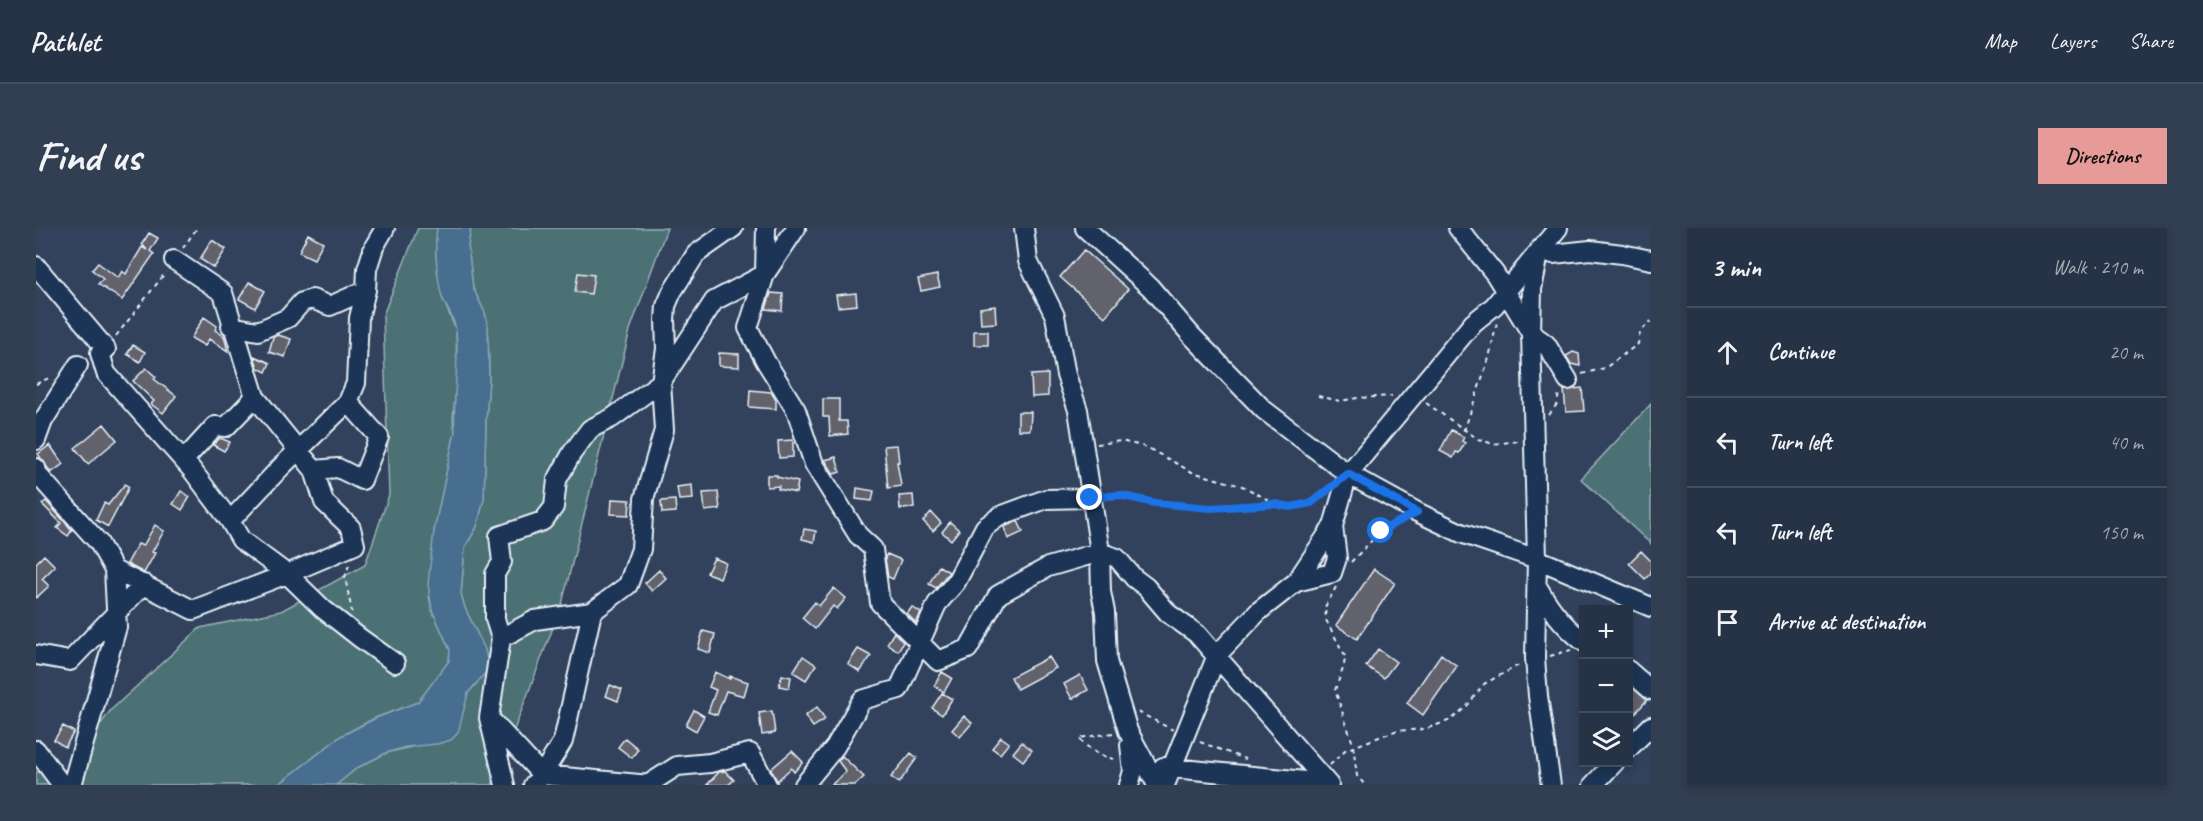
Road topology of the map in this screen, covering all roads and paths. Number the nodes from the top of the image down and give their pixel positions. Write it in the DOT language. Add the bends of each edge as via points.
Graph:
graph roads {
  1 [pos="197,228"];
  2 [pos="385,228"];
  3 [pos="733,228"];
  4 [pos="766,228"];
  5 [pos="796,228"];
  6 [pos="1024,228"];
  7 [pos="1085,228"];
  8 [pos="1458,228"];
  9 [pos="1558,228"];
  10 [pos="1540,249"];
  11 [pos="174,260"];
  12 [pos="1651,260"];
  13 [pos="36,266"];
  14 [pos="765,274"];
  15 [pos="366,290"];
  16 [pos="1501,296"];
  17 [pos="1651,321"];
  18 [pos="231,326"];
  19 [pos="1531,333"];
  20 [pos="103,351"];
  21 [pos="78,364"];
  22 [pos="57,374"];
  23 [pos="1568,380"];
  24 [pos="662,382"];
  25 [pos="36,384"];
  26 [pos="1416,394"];
  27 [pos="1318,396"];
  28 [pos="255,397"];
  29 [pos="348,402"];
  30 [pos="1464,431"];
  31 [pos="1533,435"];
  32 [pos="36,440"];
  33 [pos="1084,445"];
  34 [pos="297,451"];
  35 [pos="184,460"];
  36 [pos="36,468"];
  37 [pos="314,470"];
  38 [pos="1348,474"];
  39 [pos="1330,488"];
  40 [pos="1090,498"];
  41 [pos="1275,504"];
  42 [pos="1417,512"];
  43 [pos="230,521"];
  44 [pos="1333,526"];
  45 [pos="355,545"];
  46 [pos="1100,552"];
  47 [pos="1537,559"];
  48 [pos="1347,568"];
  49 [pos="114,570"];
  50 [pos="287,574"];
  51 [pos="1296,582"];
  52 [pos="144,584"];
  53 [pos="1336,586"];
  54 [pos="1537,586"];
  55 [pos="1647,607"];
  56 [pos="116,612"];
  57 [pos="592,612"];
  58 [pos="353,615"];
  59 [pos="501,638"];
  60 [pos="919,642"];
  61 [pos="1579,643"];
  62 [pos="1579,646"];
  63 [pos="36,655"];
  64 [pos="1217,655"];
  65 [pos="1535,658"];
  66 [pos="395,663"];
  67 [pos="1633,674"];
  68 [pos="1651,690"];
  69 [pos="1119,702"];
  70 [pos="489,718"];
  71 [pos="1651,726"];
  72 [pos="1128,732"];
  73 [pos="1185,736"];
  74 [pos="1633,745"];
  75 [pos="1353,747"];
  76 [pos="36,750"];
  77 [pos="1248,760"];
  78 [pos="1610,767"];
  79 [pos="1135,773"];
  80 [pos="1169,777"];
  81 [pos="538,780"];
  82 [pos="1324,782"];
  83 [pos="1595,784"];
  84 [pos="62,785"];
  85 [pos="72,785"];
  86 [pos="505,785"];
  87 [pos="650,785"];
  88 [pos="767,785"];
  89 [pos="804,785"];
  90 [pos="1157,785"];
  91 [pos="1303,785"];
  92 [pos="1365,785"];
  93 [pos="1551,785"];
  1 -- 11 [label="path"];
  2 -- 15 [label="street" via="367,269"];
  3 -- 24 [label="street" via="696,254 672,292 664,320"];
  4 -- 14 [label="street"];
  5 -- 14 [label="street"];
  6 -- 33 [label="street" via="1028,261 1055,316"];
  7 -- 38 [label="street" via="1150,286 1264,410"];
  8 -- 16 [label="street"];
  9 -- 10 [label="street"];
  10 -- 12 [label="street" via="1553,254 1590,250"];
  10 -- 16 [label="street"];
  10 -- 19 [label="street" via="1532,289"];
  11 -- 18 [label="street" via="223,293"];
  11 -- 20 [label="path"];
  13 -- 20 [label="street"];
  14 -- 24 [label="street" via="714,301"];
  14 -- 60 [label="street" via="748,328 796,410 814,464 858,535 873,549 880,603"];
  15 -- 18 [label="street" via="330,306 312,299 302,302 288,318 258,331"];
  15 -- 29 [label="street" via="359,318 356,383"];
  16 -- 19 [label="street"];
  16 -- 26 [label="street" via="1473,323"];
  16 -- 30 [label="path" via="1494,340"];
  17 -- 23 [label="path" via="1640,332 1638,344 1605,368"];
  18 -- 28 [label="street"];
  19 -- 23 [label="street" via="1546,344"];
  19 -- 31 [label="street"];
  20 -- 35 [label="street" via="106,373"];
  21 -- 32 [label="street" via="43,421"];
  22 -- 25 [label="path"];
  23 -- 31 [label="path" via="1562,383 1557,404"];
  24 -- 57 [label="street" via="664,430 644,499 641,549 628,585"];
  24 -- 59 [label="street" via="590,429 557,480 554,507 543,521 499,536 502,561 495,574 495,619"];
  26 -- 27 [label="path" via="1403,392 1340,401"];
  26 -- 30 [label="path"];
  26 -- 38 [label="street"];
  28 -- 34 [label="street"];
  28 -- 35 [label="street" via="226,427 215,426"];
  29 -- 34 [label="street"];
  29 -- 37 [label="street" via="379,437 362,480 338,468"];
  30 -- 31 [label="path" via="1493,444 1521,441"];
  31 -- 47 [label="street"];
  33 -- 40 [label="street"];
  33 -- 41 [label="path" via="1121,441 1146,447 1192,472 1245,487"];
  34 -- 37 [label="street"];
  34 -- 43 [label="street"];
  35 -- 43 [label="street"];
  36 -- 49 [label="street" via="38,476 99,543"];
  37 -- 45 [label="street" via="324,502 351,528"];
  38 -- 42 [label="street"];
  38 -- 44 [label="street"];
  39 -- 41 [label="path" via="1311,503 1290,507"];
  40 -- 41 [label="path" via="1119,495 1211,508"];
  40 -- 46 [label="street"];
  40 -- 60 [label="street" via="1046,499 999,516 985,527"];
  42 -- 47 [label="street" via="1461,533"];
  42 -- 48 [label="path" via="1381,531"];
  43 -- 50 [label="street" via="241,540"];
  44 -- 51 [label="street"];
  44 -- 51 [label="street" via="1336,558 1332,573"];
  45 -- 50 [label="street"];
  45 -- 58 [label="path" via="345,577"];
  46 -- 60 [label="street" via="1048,567 998,595 968,649 938,661"];
  46 -- 64 [label="street" via="1117,558 1169,614"];
  46 -- 69 [label="street" via="1107,662"];
  47 -- 54 [label="street"];
  47 -- 55 [label="street"];
  49 -- 52 [label="street"];
  49 -- 56 [label="street"];
  50 -- 52 [label="street" via="194,610"];
  50 -- 66 [label="street" via="323,609"];
  51 -- 64 [label="street" via="1259,610"];
  52 -- 56 [label="street"];
  53 -- 75 [label="path" via="1325,607 1326,620 1345,656 1335,690"];
  54 -- 61 [label="street"];
  54 -- 65 [label="street"];
  56 -- 63 [label="street" via="70,661"];
  56 -- 85 [label="street" via="117,627"];
  57 -- 59 [label="street" via="535,620"];
  57 -- 81 [label="street" via="563,741"];
  59 -- 70 [label="street"];
  60 -- 89 [label="street" via="899,689 862,700 835,747"];
  62 -- 65 [label="path"];
  64 -- 73 [label="street"];
  64 -- 82 [label="street"];
  65 -- 75 [label="path" via="1484,684 1451,720 1425,729 1395,731"];
  65 -- 93 [label="street"];
  67 -- 68 [label="street"];
  69 -- 72 [label="street"];
  69 -- 73 [label="path"];
  70 -- 81 [label="street"];
  70 -- 86 [label="street"];
  71 -- 74 [label="street"];
  72 -- 79 [label="street"];
  72 -- 79 [label="path" via="1079,738 1090,751 1118,760"];
  73 -- 77 [label="path"];
  73 -- 80 [label="street"];
  75 -- 82 [label="path" via="1345,750"];
  75 -- 92 [label="path" via="1357,776"];
  76 -- 84 [label="street"];
  78 -- 83 [label="street"];
  79 -- 80 [label="street"];
  79 -- 90 [label="street"];
  80 -- 82 [label="street"];
  81 -- 87 [label="street"];
  82 -- 91 [label="street"];
  87 -- 88 [label="street" via="676,766 711,763 750,753"];
}
